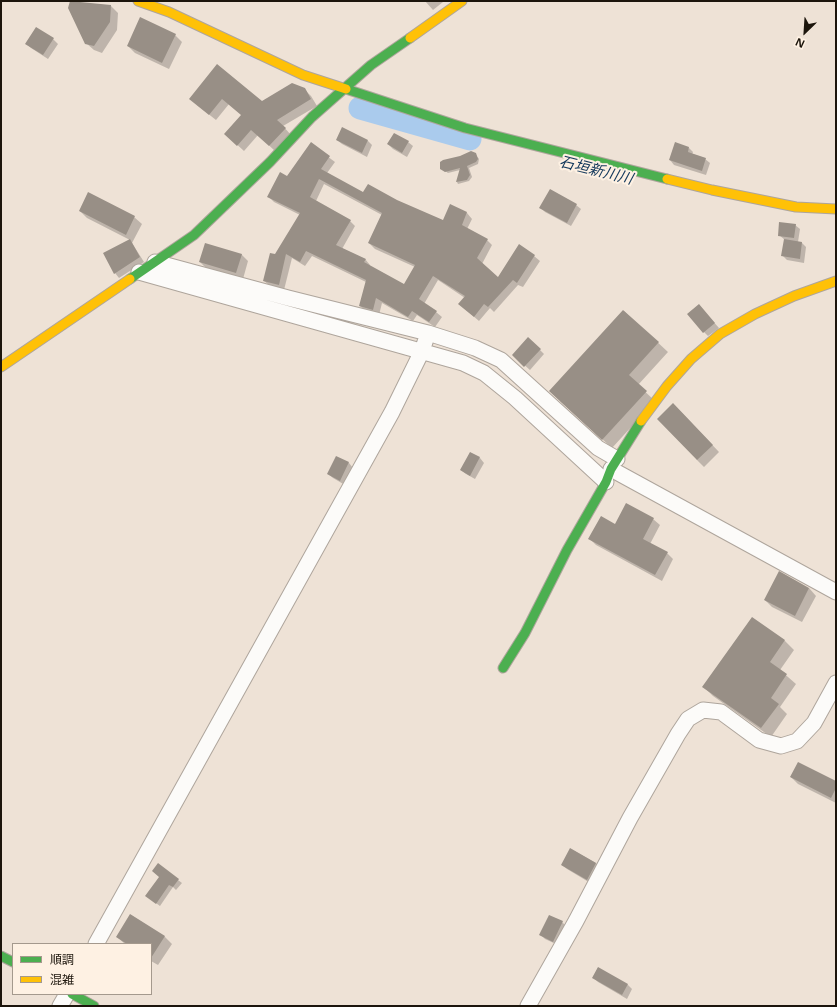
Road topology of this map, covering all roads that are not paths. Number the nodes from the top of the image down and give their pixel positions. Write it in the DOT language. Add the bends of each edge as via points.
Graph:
graph roads {
  1 [pos="138,1"];
  2 [pos="462,1"];
  3 [pos="344,89"];
  4 [pos="836,209"];
  5 [pos="155,262"];
  6 [pos="139,272"];
  7 [pos="836,281"];
  8 [pos="428,333"];
  9 [pos="422,351"];
  10 [pos="1,367"];
  11 [pos="611,470"];
  12 [pos="836,592"];
  13 [pos="503,668"];
  14 [pos="836,683"];
  15 [pos="97,943"];
  16 [pos="1,956"];
  17 [pos="12,962"];
  18 [pos="66,995"];
  19 [pos="74,995"];
  20 [pos="60,1006"];
  21 [pos="94,1006"];
  22 [pos="528,1006"];
  1 -- 3 [label="street" via="169,12 303,75"];
  2 -- 3 [label="street" via="371,65"];
  3 -- 4 [label="street" via="465,128 712,190 796,207"];
  3 -- 5 [label="street" via="312,117 270,162 194,235"];
  5 -- 6 [label="street"];
  5 -- 8 [label="street"];
  6 -- 9 [label="street"];
  6 -- 10 [label="street"];
  7 -- 11 [label="street" via="787,299 720,334 691,359 667,386 642,419"];
  8 -- 9 [label="street"];
  8 -- 11 [label="street" via="475,348 501,360 598,448"];
  9 -- 11 [label="street" via="463,362 484,373"];
  9 -- 15 [label="street" via="392,412"];
  11 -- 12 [label="street"];
  11 -- 13 [label="street" via="525,633"];
  14 -- 22 [label="street" via="814,723 797,741 781,746 759,740 721,712 703,710 688,719 630,818"];
  16 -- 17 [label="street"];
  18 -- 20 [label="street"];
  19 -- 21 [label="street"];
}
